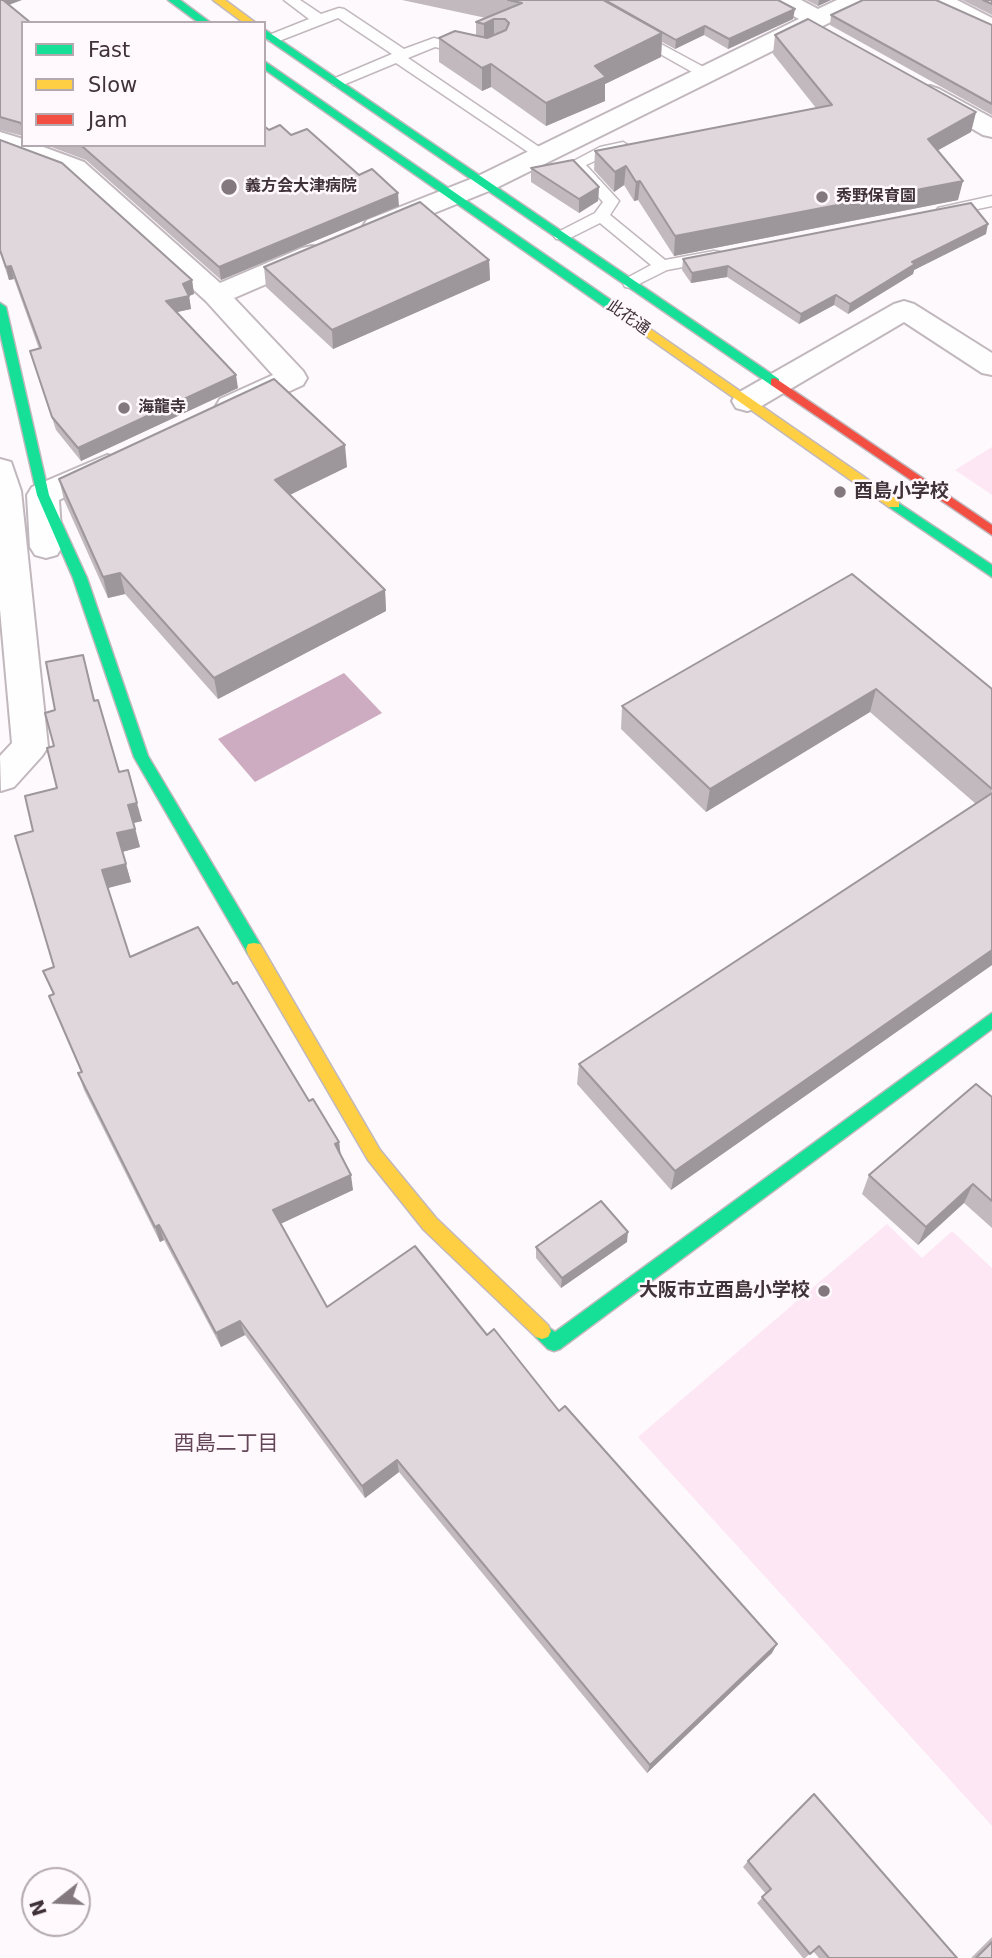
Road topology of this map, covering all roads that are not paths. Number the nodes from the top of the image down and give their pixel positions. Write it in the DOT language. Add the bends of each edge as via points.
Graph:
graph roads {
  1 [pos="173,0"];
  2 [pos="218,0"];
  3 [pos="290,0"];
  4 [pos="783,0"];
  5 [pos="856,0"];
  6 [pos="939,0"];
  7 [pos="320,20"];
  8 [pos="203,21"];
  9 [pos="248,21"];
  10 [pos="622,27"];
  11 [pos="817,27"];
  12 [pos="992,28"];
  13 [pos="269,35"];
  14 [pos="486,55"];
  15 [pos="401,56"];
  16 [pos="266,65"];
  17 [pos="706,74"];
  18 [pos="338,82"];
  19 [pos="911,83"];
  20 [pos="992,129"];
  21 [pos="0,140"];
  22 [pos="645,143"];
  23 [pos="543,155"];
  24 [pos="485,183"];
  25 [pos="452,195"];
  26 [pos="992,201"];
  27 [pos="923,215"];
  28 [pos="601,216"];
  29 [pos="562,236"];
  30 [pos="731,253"];
  31 [pos="662,266"];
  32 [pos="631,283"];
  33 [pos="216,295"];
  34 [pos="0,307"];
  35 [pos="992,366"];
  36 [pos="777,384"];
  37 [pos="747,401"];
  38 [pos="205,419"];
  39 [pos="130,454"];
  40 [pos="0,469"];
  41 [pos="43,495"];
  42 [pos="992,531"];
  43 [pos="46,547"];
  44 [pos="992,572"];
  45 [pos="0,777"];
  46 [pos="989,1027"];
  1 -- 8 [label="street"];
  2 -- 9 [label="street"];
  3 -- 7 [label="lane"];
  4 -- 11 [label="street"];
  5 -- 11 [label="street"];
  6 -- 12 [label="street"];
  7 -- 13 [label="lane"];
  7 -- 15 [label="lane" via="339,12"];
  10 -- 17 [label="lane"];
  11 -- 17 [label="street"];
  13 -- 18 [label="street, 此花通"];
  14 -- 15 [label="lane" via="434,42"];
  15 -- 18 [label="lane"];
  15 -- 23 [label="lane"];
  16 -- 25 [label="street, 此花通"];
  17 -- 23 [label="street"];
  18 -- 24 [label="street, 此花通"];
  19 -- 20 [label="street"];
  21 -- 33 [label="street" via="75,168"];
  22 -- 28 [label="lane" via="606,150 576,164 611,201"];
  23 -- 24 [label="street"];
  24 -- 25 [label="street"];
  24 -- 29 [label="street, 此花通"];
  25 -- 33 [label="street"];
  25 -- 37 [label="street, 此花通"];
  26 -- 27 [label="lane"];
  28 -- 29 [label="lane"];
  28 -- 31 [label="lane"];
  29 -- 32 [label="street, 此花通"];
  30 -- 31 [label="lane"];
  31 -- 32 [label="lane"];
  32 -- 36 [label="street, 此花通"];
  33 -- 38 [label="street" via="292,378"];
  34 -- 41 [label="street"];
  35 -- 36 [label="street" via="904,310"];
  36 -- 37 [label="street"];
  36 -- 42 [label="street, 此花通"];
  37 -- 44 [label="street, 此花通"];
  39 -- 41 [label="street"];
  40 -- 45 [label="street" via="30,747"];
  41 -- 43 [label="street"];
  41 -- 46 [label="street" via="80,578 141,757 367,1143 430,1224 554,1343"];
}
